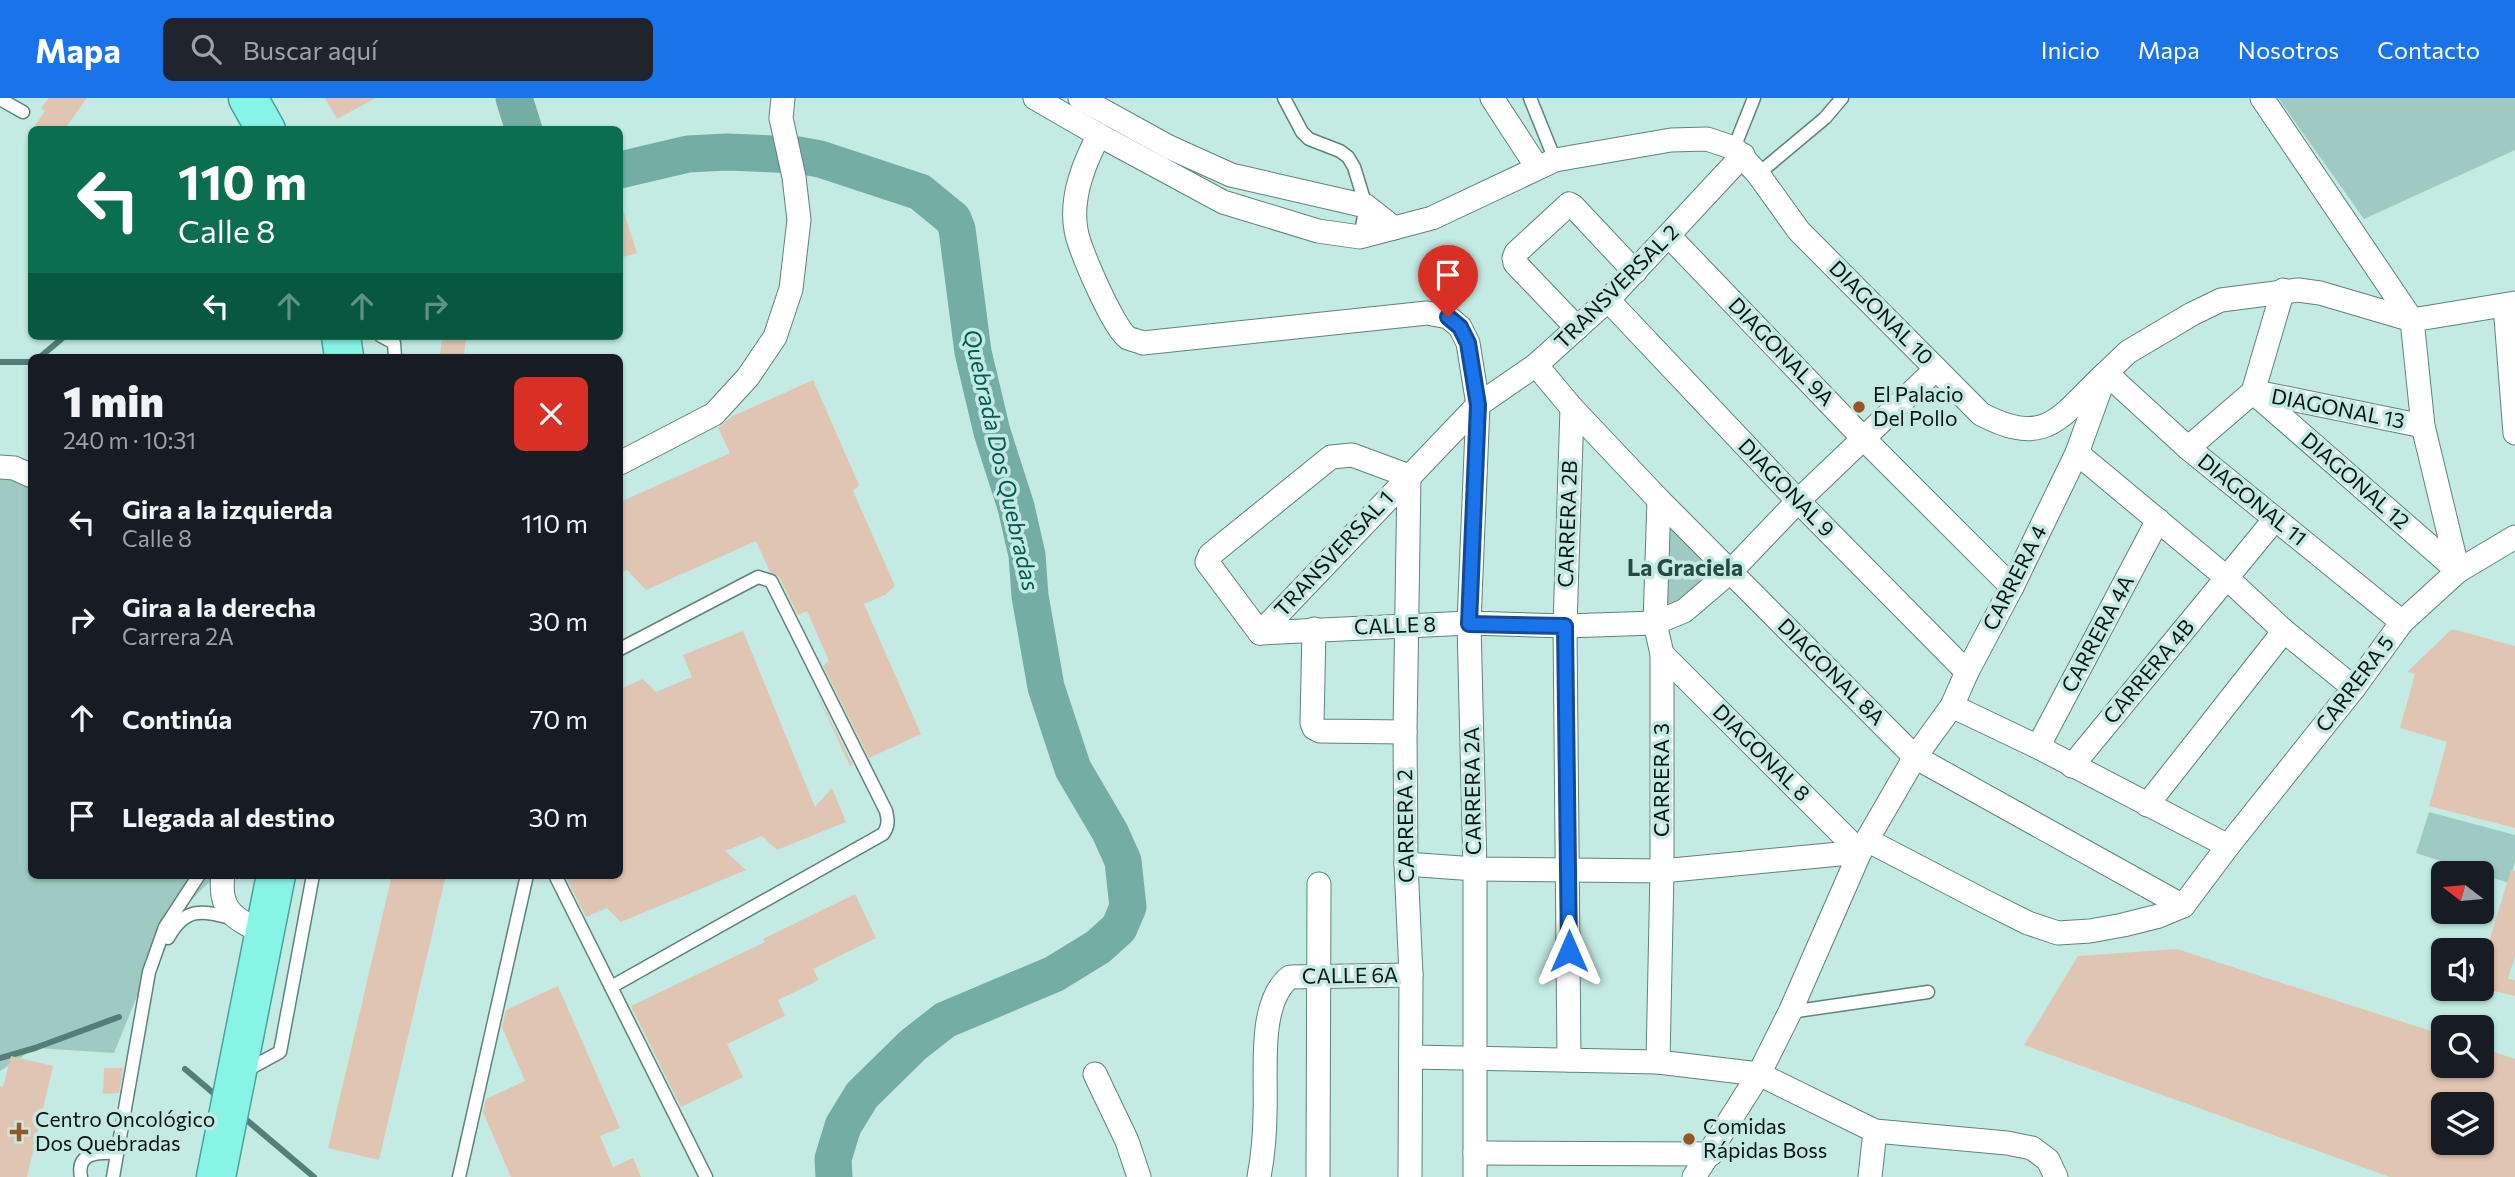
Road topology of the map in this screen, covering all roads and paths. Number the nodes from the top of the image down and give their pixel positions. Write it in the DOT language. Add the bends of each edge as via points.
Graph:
graph roads {
  1 [pos="248,98"];
  2 [pos="1035,98"];
  3 [pos="1080,98"];
  4 [pos="1284,98"];
  5 [pos="1492,98"];
  6 [pos="1530,98"];
  7 [pos="1754,98"];
  8 [pos="1842,98"];
  9 [pos="2262,98"];
  10 [pos="0,99"];
  11 [pos="782,108"];
  12 [pos="23,112"];
  13 [pos="264,126"];
  14 [pos="1099,135"];
  15 [pos="1738,151"];
  16 [pos="1546,164"];
  17 [pos="1758,173"];
  18 [pos="1366,206"];
  19 [pos="1394,228"];
  20 [pos="1670,236"];
  21 [pos="1360,237"];
  22 [pos="1635,272"];
  23 [pos="2283,290"];
  24 [pos="1608,300"];
  25 [pos="2510,304"];
  26 [pos="2412,320"];
  27 [pos="1577,328"];
  28 [pos="1536,365"];
  29 [pos="1936,369"];
  30 [pos="2106,373"];
  31 [pos="2253,392"];
  32 [pos="1478,405"];
  33 [pos="1572,408"];
  34 [pos="2423,426"];
  35 [pos="2515,433"];
  36 [pos="1863,438"];
  37 [pos="2188,448"];
  38 [pos="2077,453"];
  39 [pos="623,461"];
  40 [pos="0,467"];
  41 [pos="28,475"];
  42 [pos="1409,476"];
  43 [pos="1659,500"];
  44 [pos="1798,501"];
  45 [pos="2275,519"];
  46 [pos="2158,520"];
  47 [pos="2515,537"];
  48 [pos="1732,570"];
  49 [pos="2458,571"];
  50 [pos="2227,578"];
  51 [pos="2012,587"];
  52 [pos="2402,622"];
  53 [pos="1656,623"];
  54 [pos="1469,624"];
  55 [pos="1405,625"];
  56 [pos="1565,626"];
  57 [pos="1314,629"];
  58 [pos="2284,631"];
  59 [pos="1260,633"];
  60 [pos="623,647"];
  61 [pos="1662,654"];
  62 [pos="1967,672"];
  63 [pos="2354,688"];
  64 [pos="1952,706"];
  65 [pos="1405,732"];
  66 [pos="2038,747"];
  67 [pos="1915,757"];
  68 [pos="2071,766"];
  69 [pos="2147,805"];
  70 [pos="1863,846"];
  71 [pos="2228,846"];
  72 [pos="1406,864"];
  73 [pos="1475,869"];
  74 [pos="1569,869"];
  75 [pos="1662,871"];
  76 [pos="195,879"];
  77 [pos="222,879"];
  78 [pos="274,879"];
  79 [pos="312,879"];
  80 [pos="526,879"];
  81 [pos="557,879"];
  82 [pos="1319,884"];
  83 [pos="2183,906"];
  84 [pos="250,926"];
  85 [pos="149,972"];
  86 [pos="1411,975"];
  87 [pos="1319,977"];
  88 [pos="611,987"];
  89 [pos="1928,992"];
  90 [pos="1790,1012"];
  91 [pos="1411,1057"];
  92 [pos="1473,1058"];
  93 [pos="1569,1060"];
  94 [pos="1658,1062"];
  95 [pos="1095,1074"];
  96 [pos="1759,1074"];
  97 [pos="231,1099"];
  98 [pos="1875,1131"];
  99 [pos="117,1153"];
  100 [pos="1475,1153"];
  101 [pos="1711,1154"];
  102 [pos="81,1177"];
  103 [pos="113,1177"];
  104 [pos="216,1177"];
  105 [pos="459,1177"];
  106 [pos="706,1177"];
  107 [pos="1139,1177"];
  108 [pos="1259,1177"];
  109 [pos="1318,1177"];
  110 [pos="1410,1177"];
  111 [pos="1475,1177"];
  112 [pos="1694,1177"];
  113 [pos="1870,1177"];
  114 [pos="2056,1177"];
  1 -- 13 [label="highway"];
  2 -- 14 [label="street"];
  3 -- 18 [label="street" via="1231,175"];
  4 -- 18 [label="lane" via="1309,139 1348,157"];
  5 -- 16 [label="street"];
  6 -- 16 [label="lane"];
  7 -- 15 [label="lane"];
  8 -- 17 [label="lane" via="1825,118"];
  9 -- 26 [label="street"];
  10 -- 12 [label="lane"];
  11 -- 39 [label="street" via="799,220 791,289 775,337 748,377 714,414"];
  14 -- 21 [label="street" via="1223,202 1318,231"];
  14 -- 32 [label="street, CARRERA 2A" via="1076,193 1076,230 1107,307 1127,337 1143,343 1427,313 1448,317 1468,343"];
  15 -- 16 [label="street" via="1707,139 1671,140"];
  15 -- 17 [label="street, DIAGONAL 10"];
  15 -- 20 [label="street, TRANSVERSAL 2"];
  16 -- 19 [label="street" via="1432,218"];
  17 -- 29 [label="street, DIAGONAL 10" via="1799,231"];
  18 -- 19 [label="street"];
  18 -- 21 [label="lane"];
  19 -- 21 [label="street"];
  20 -- 22 [label="street, TRANSVERSAL 2"];
  20 -- 36 [label="street, DIAGONAL 9A"];
  22 -- 24 [label="street, TRANSVERSAL 2"];
  22 -- 27 [label="street" via="1569,205 1516,253 1515,263"];
  23 -- 26 [label="street, CARRERA 4" via="2320,293"];
  23 -- 30 [label="street, CARRERA 4" via="2221,300 2128,352"];
  23 -- 31 [label="street"];
  24 -- 27 [label="street, TRANSVERSAL 2"];
  24 -- 44 [label="street, DIAGONAL 9"];
  25 -- 26 [label="street"];
  25 -- 35 [label="street"];
  26 -- 34 [label="street"];
  27 -- 28 [label="street, TRANSVERSAL 2"];
  28 -- 32 [label="street, TRANSVERSAL 2"];
  28 -- 33 [label="street, DIAGONAL 8A"];
  29 -- 30 [label="street, DIAGONAL 10" via="1981,414 2003,426 2030,430 2048,426"];
  29 -- 36 [label="street"];
  30 -- 37 [label="street, DIAGONAL 11"];
  30 -- 38 [label="street, CARRERA 4"];
  31 -- 34 [label="street, DIAGONAL 13"];
  31 -- 37 [label="street"];
  31 -- 49 [label="street, DIAGONAL 12"];
  32 -- 42 [label="street, TRANSVERSAL 2"];
  32 -- 54 [label="street, CARRERA 2A"];
  33 -- 43 [label="street, DIAGONAL 8A"];
  33 -- 56 [label="street, CARRERA 2B"];
  34 -- 49 [label="street"];
  36 -- 44 [label="street"];
  36 -- 51 [label="street, DIAGONAL 9A"];
  37 -- 45 [label="street, DIAGONAL 11"];
  38 -- 46 [label="street"];
  38 -- 51 [label="street, CARRERA 4"];
  40 -- 41 [label="street"];
  42 -- 55 [label="street, CARRERA 2"];
  42 -- 59 [label="street, TRANSVERSAL 1"];
  42 -- 59 [label="street" via="1352,455 1331,457 1210,555 1207,562"];
  43 -- 48 [label="street, DIAGONAL 8A"];
  43 -- 53 [label="street, CARRERA 3"];
  44 -- 48 [label="street"];
  44 -- 62 [label="street, DIAGONAL 9"];
  45 -- 50 [label="street, CARRERA 4B"];
  45 -- 52 [label="street, DIAGONAL 11"];
  46 -- 50 [label="street"];
  46 -- 66 [label="street, CARRERA 4A"];
  47 -- 49 [label="street, CARRERA 5"];
  48 -- 53 [label="street" via="1684,611"];
  48 -- 67 [label="street, DIAGONAL 8A"];
  49 -- 52 [label="street, CARRERA 5"];
  50 -- 58 [label="street"];
  50 -- 68 [label="street, CARRERA 4B"];
  51 -- 62 [label="street, CARRERA 4"];
  52 -- 63 [label="street, CARRERA 5"];
  53 -- 56 [label="street, CALLE 8"];
  53 -- 61 [label="street, CARRERA 3"];
  54 -- 55 [label="street, CALLE 8"];
  54 -- 56 [label="street, CALLE 8"];
  54 -- 73 [label="street, CARRERA 2A"];
  55 -- 57 [label="street, CALLE 8"];
  55 -- 65 [label="street, CARRERA 2"];
  56 -- 74 [label="street, CARRERA 2B"];
  57 -- 59 [label="street, CALLE 8"];
  57 -- 65 [label="street" via="1314,728"];
  58 -- 63 [label="street"];
  58 -- 69 [label="street"];
  60 -- 88 [label="lane" via="758,577 768,578 874,787 888,827 883,834"];
  61 -- 70 [label="street, DIAGONAL 8"];
  61 -- 75 [label="street, CARRERA 3"];
  62 -- 64 [label="street, CARRERA 4"];
  63 -- 71 [label="street, CARRERA 5"];
  64 -- 66 [label="street"];
  64 -- 67 [label="street, CARRERA 4"];
  65 -- 72 [label="street, CARRERA 2"];
  66 -- 68 [label="street"];
  67 -- 70 [label="street, CARRERA 4"];
  67 -- 83 [label="street, DIAGONAL 8A"];
  68 -- 69 [label="street"];
  69 -- 71 [label="street"];
  70 -- 75 [label="street"];
  70 -- 83 [label="street, DIAGONAL 8" via="2058,933 2123,925"];
  70 -- 90 [label="street, CARRERA 4"];
  71 -- 83 [label="street, CARRERA 5"];
  72 -- 73 [label="street"];
  72 -- 86 [label="street, CARRERA 2"];
  73 -- 74 [label="street"];
  73 -- 92 [label="street, CARRERA 2A"];
  74 -- 75 [label="street"];
  74 -- 93 [label="street, CARRERA 2B"];
  75 -- 94 [label="street, CARRERA 3"];
  76 -- 85 [label="lane" via="165,927"];
  77 -- 84 [label="street" via="225,906"];
  78 -- 84 [label="highway"];
  79 -- 97 [label="lane" via="280,1052"];
  80 -- 105 [label="lane"];
  81 -- 88 [label="lane"];
  82 -- 87 [label="street"];
  84 -- 85 [label="lane" via="202,911 188,914 172,929"];
  84 -- 97 [label="highway"];
  85 -- 99 [label="lane"];
  86 -- 87 [label="street, CALLE 6A"];
  86 -- 91 [label="street, CARRERA 2"];
  87 -- 108 [label="street, CALLE 6A" via="1290,977 1279,985 1269,1013"];
  87 -- 109 [label="street"];
  88 -- 106 [label="lane"];
  89 -- 90 [label="lane"];
  90 -- 96 [label="street, CARRERA 4"];
  91 -- 92 [label="street"];
  91 -- 110 [label="street, CARRERA 2"];
  92 -- 93 [label="street"];
  92 -- 100 [label="street, CARRERA 2A"];
  93 -- 94 [label="street"];
  94 -- 96 [label="street"];
  95 -- 107 [label="street" via="1128,1141"];
  96 -- 98 [label="street"];
  96 -- 101 [label="street, CARRERA 4"];
  97 -- 104 [label="highway"];
  98 -- 113 [label="street"];
  98 -- 114 [label="street" via="2032,1148 2048,1160"];
  99 -- 102 [label="lane" via="87,1156 81,1164"];
  99 -- 103 [label="lane"];
  100 -- 101 [label="street"];
  100 -- 111 [label="street, CARRERA 2A"];
  101 -- 112 [label="street, CARRERA 4"];
}
